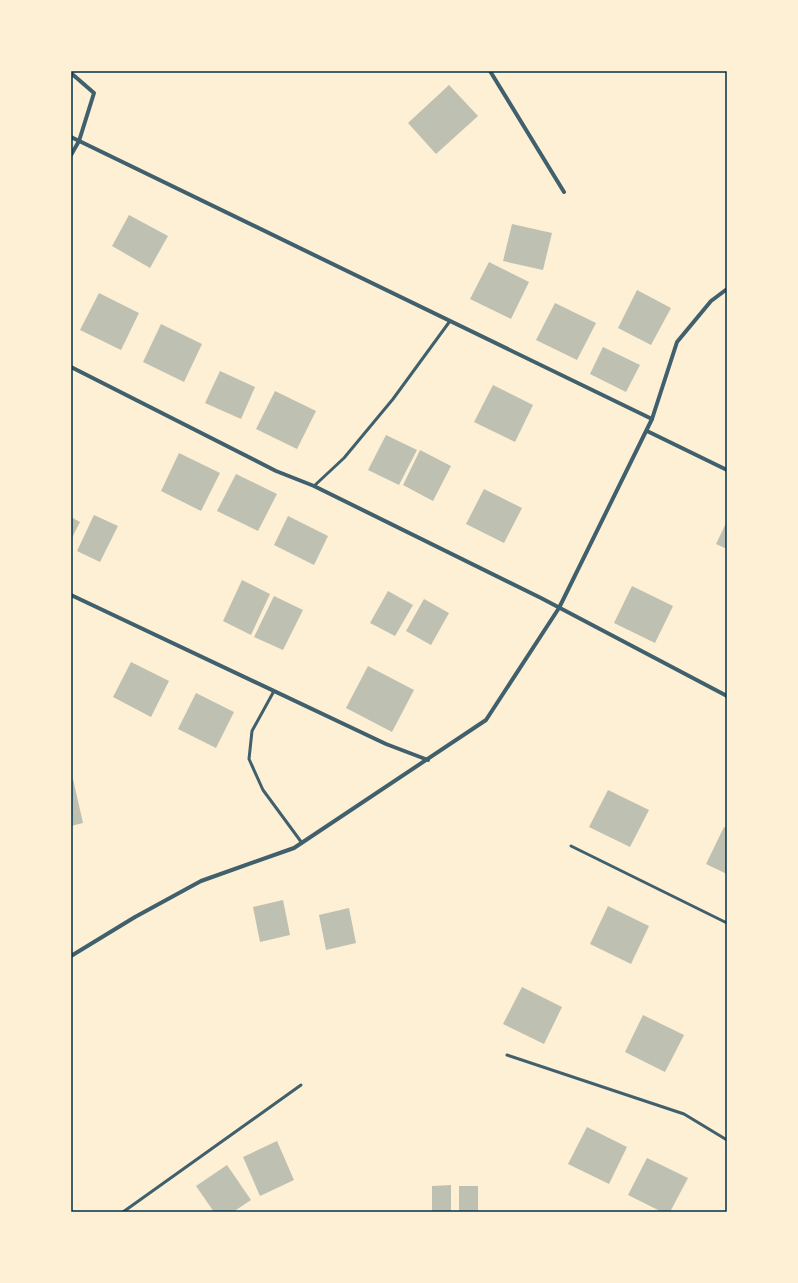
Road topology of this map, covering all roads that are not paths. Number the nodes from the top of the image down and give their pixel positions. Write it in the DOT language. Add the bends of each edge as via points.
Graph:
graph roads {
  1 [pos="490,71"];
  2 [pos="71,73"];
  3 [pos="71,137"];
  4 [pos="79,141"];
  5 [pos="71,155"];
  6 [pos="564,192"];
  7 [pos="727,288"];
  8 [pos="450,321"];
  9 [pos="71,366"];
  10 [pos="652,419"];
  11 [pos="647,431"];
  12 [pos="727,470"];
  13 [pos="314,486"];
  14 [pos="71,595"];
  15 [pos="559,608"];
  16 [pos="274,691"];
  17 [pos="727,696"];
  18 [pos="428,760"];
  19 [pos="302,842"];
  20 [pos="571,846"];
  21 [pos="727,923"];
  22 [pos="71,956"];
  23 [pos="507,1055"];
  24 [pos="301,1085"];
  25 [pos="727,1140"];
  26 [pos="123,1212"];
  1 -- 6 [label="street"];
  2 -- 4 [label="street" via="94,93"];
  3 -- 4 [label="street"];
  4 -- 5 [label="street"];
  4 -- 8 [label="street"];
  7 -- 10 [label="street" via="711,301 677,342"];
  8 -- 10 [label="street"];
  8 -- 13 [label="lane" via="384,411 344,458"];
  9 -- 13 [label="street" via="276,471"];
  10 -- 11 [label="street"];
  11 -- 12 [label="street"];
  11 -- 15 [label="street"];
  13 -- 15 [label="street"];
  14 -- 16 [label="street"];
  15 -- 17 [label="street"];
  15 -- 18 [label="street" via="486,720"];
  16 -- 18 [label="street" via="386,744"];
  16 -- 19 [label="lane" via="252,731 249,759 263,790"];
  18 -- 19 [label="street"];
  19 -- 22 [label="street" via="294,848 201,881"];
  20 -- 21 [label="lane"];
  23 -- 25 [label="lane" via="684,1114"];
  24 -- 26 [label="lane"];
}
